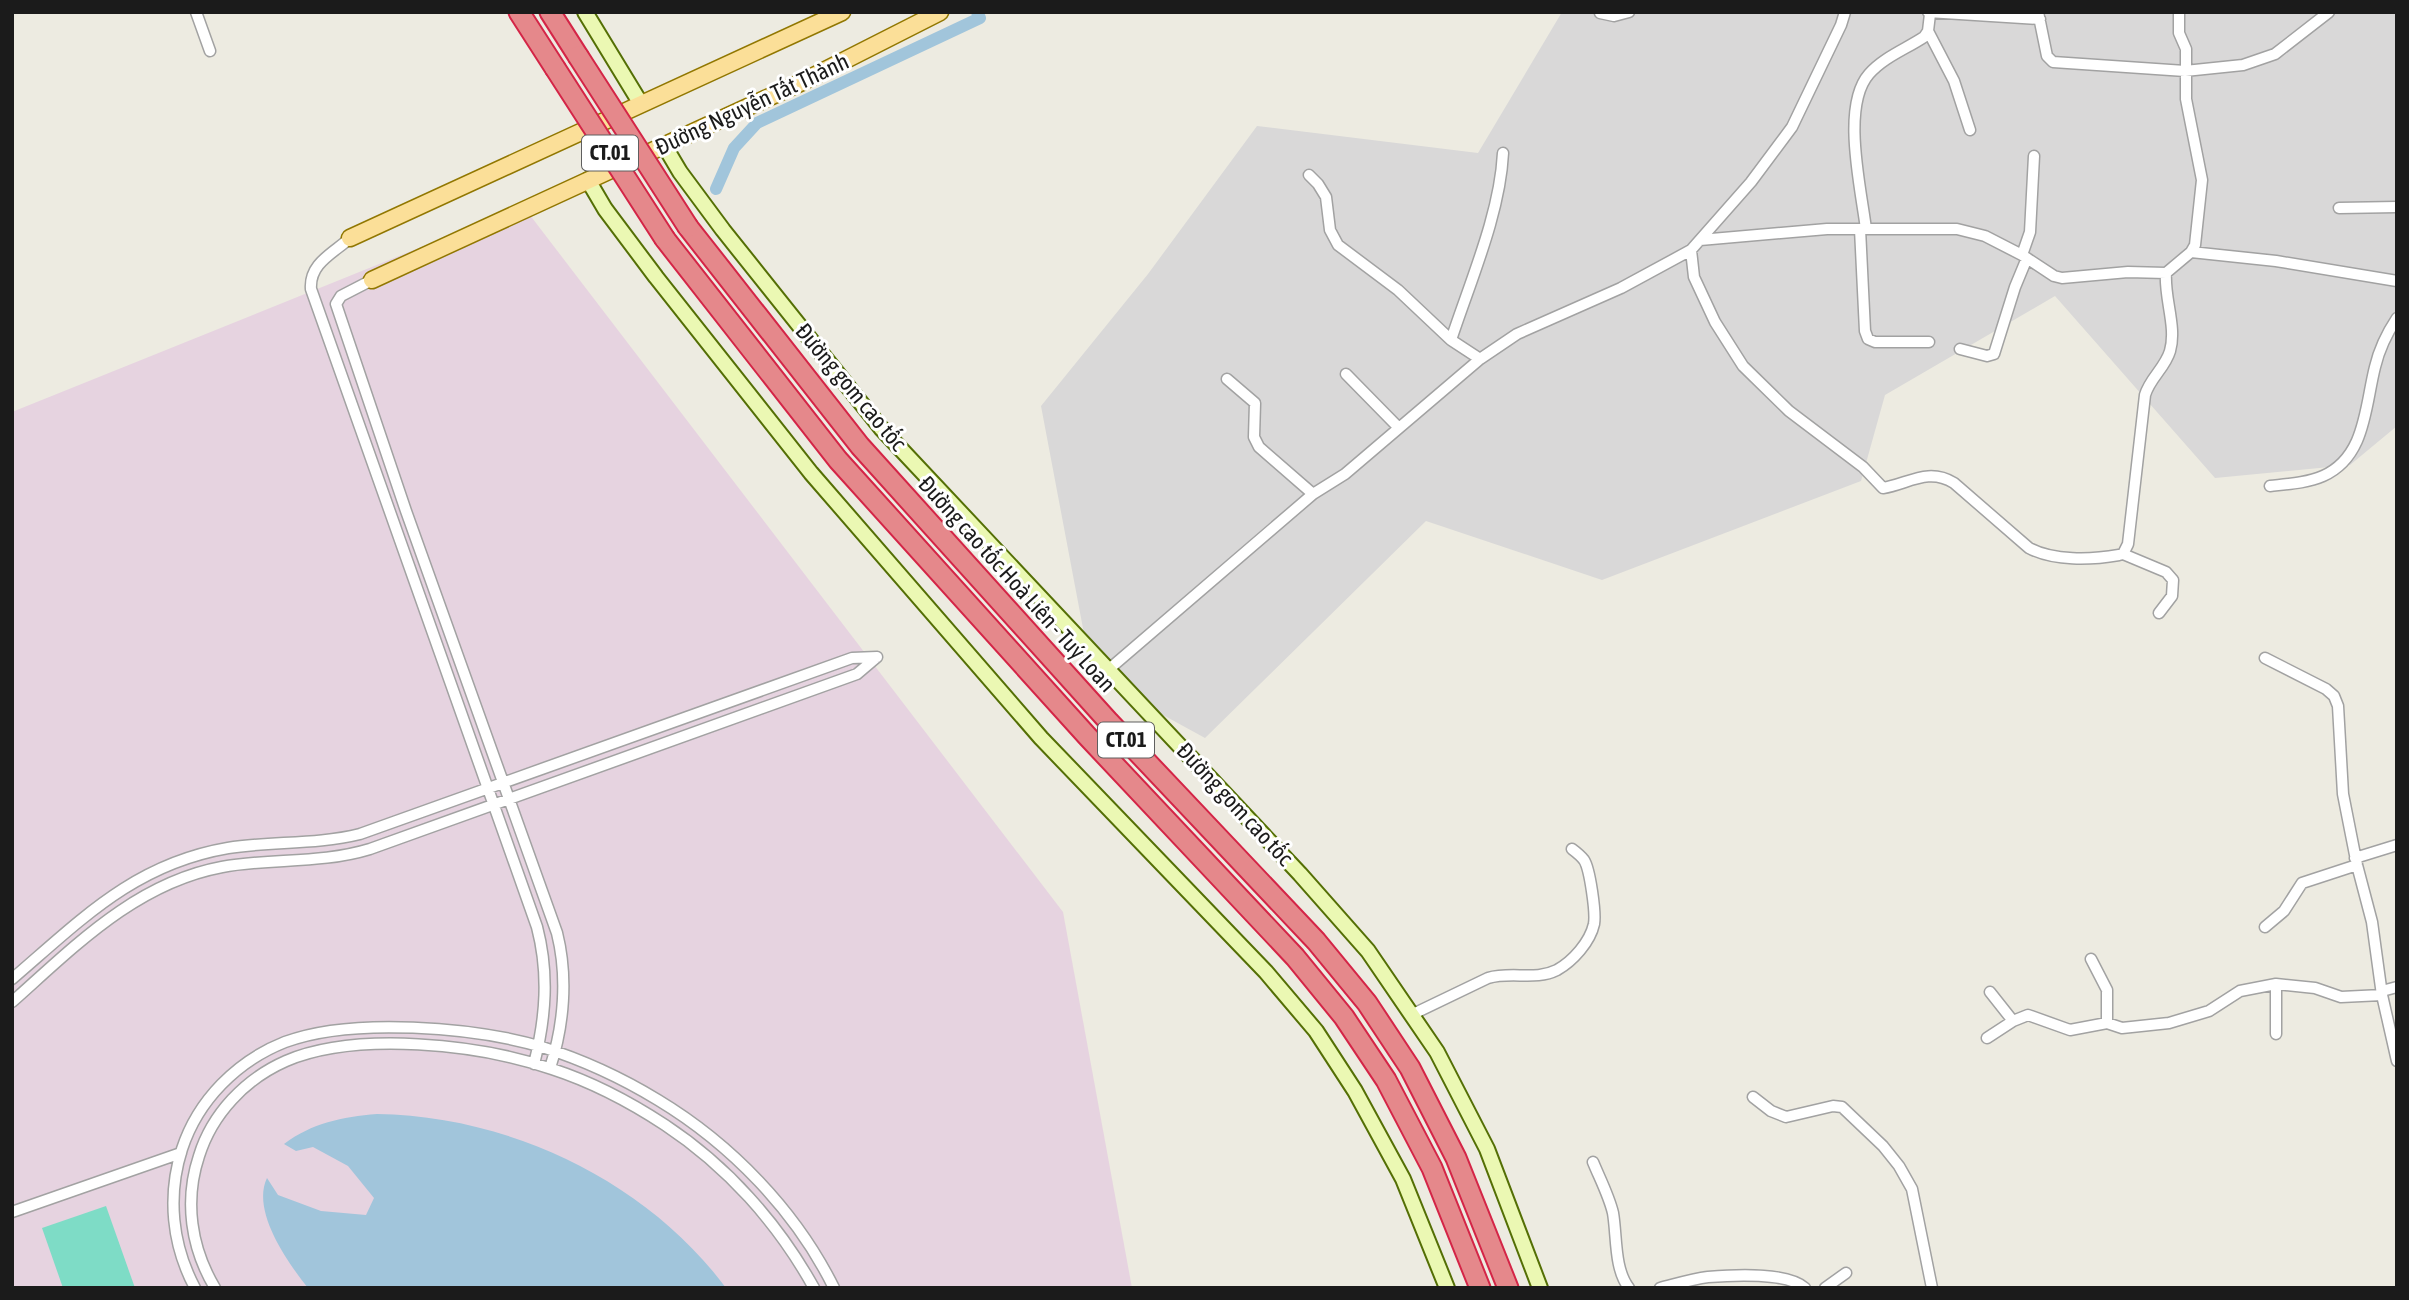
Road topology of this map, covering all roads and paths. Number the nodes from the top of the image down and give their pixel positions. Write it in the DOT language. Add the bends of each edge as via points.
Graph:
graph roads {
  1 [pos="196,12"];
  2 [pos="519,12"];
  3 [pos="550,12"];
  4 [pos="585,12"];
  5 [pos="842,12"];
  6 [pos="940,12"];
  7 [pos="1629,12"];
  8 [pos="1845,12"];
  9 [pos="2179,12"];
  10 [pos="2329,12"];
  11 [pos="1600,13"];
  12 [pos="1929,13"];
  13 [pos="2039,16"];
  14 [pos="1928,31"];
  15 [pos="210,51"];
  16 [pos="2185,71"];
  17 [pos="641,104"];
  18 [pos="1970,130"];
  19 [pos="664,145"];
  20 [pos="1503,153"];
  21 [pos="2034,156"];
  22 [pos="1309,175"];
  23 [pos="588,180"];
  24 [pos="2397,206"];
  25 [pos="2339,208"];
  26 [pos="1863,229"];
  27 [pos="350,238"];
  28 [pos="1700,240"];
  29 [pos="1691,250"];
  30 [pos="2191,252"];
  31 [pos="2024,256"];
  32 [pos="2166,272"];
  33 [pos="372,280"];
  34 [pos="2397,281"];
  35 [pos="2397,318"];
  36 [pos="1451,340"];
  37 [pos="1929,342"];
  38 [pos="1960,349"];
  39 [pos="1480,359"];
  40 [pos="1346,374"];
  41 [pos="1227,379"];
  42 [pos="1399,428"];
  43 [pos="2270,486"];
  44 [pos="1313,495"];
  45 [pos="2123,554"];
  46 [pos="2159,613"];
  47 [pos="2265,658"];
  48 [pos="1108,670"];
  49 [pos="504,782"];
  50 [pos="488,788"];
  51 [pos="510,798"];
  52 [pos="494,804"];
  53 [pos="2397,845"];
  54 [pos="1572,849"];
  55 [pos="2356,861"];
  56 [pos="2265,927"];
  57 [pos="2091,959"];
  58 [pos="12,979"];
  59 [pos="2277,984"];
  60 [pos="2397,987"];
  61 [pos="1990,992"];
  62 [pos="2382,993"];
  63 [pos="12,1002"];
  64 [pos="1411,1014"];
  65 [pos="2013,1021"];
  66 [pos="2107,1023"];
  67 [pos="2276,1034"];
  68 [pos="1987,1038"];
  69 [pos="539,1046"];
  70 [pos="555,1052"];
  71 [pos="2397,1061"];
  72 [pos="534,1063"];
  73 [pos="550,1068"];
  74 [pos="1753,1097"];
  75 [pos="181,1153"];
  76 [pos="1593,1162"];
  77 [pos="753,1176"];
  78 [pos="741,1188"];
  79 [pos="12,1212"];
  80 [pos="1846,1273"];
  81 [pos="1708,1283"];
  82 [pos="195,1288"];
  83 [pos="215,1288"];
  84 [pos="814,1288"];
  85 [pos="834,1288"];
  86 [pos="1447,1288"];
  87 [pos="1480,1288"];
  88 [pos="1508,1288"];
  89 [pos="1540,1288"];
  90 [pos="1629,1288"];
  91 [pos="1660,1288"];
  92 [pos="1805,1288"];
  93 [pos="1825,1288"];
  94 [pos="1932,1288"];
  1 -- 15 [label="street"];
  2 -- 87 [label="highway, CT.01, bridge" via="664,239 838,460 1295,957 1344,1017 1386,1080 1432,1168"];
  3 -- 88 [label="highway, Đường cao tốc Hoà Liên - Tuý Loan / CT.01, bridge" via="688,227 860,446 1109,722 1315,940 1367,1003 1410,1068 1456,1158"];
  4 -- 17 [label="main road"];
  5 -- 17 [label="main road, Đường Nguyễn Tất Thành"];
  6 -- 19 [label="main road, Đường Nguyễn Tất Thành"];
  7 -- 11 [label="street"];
  8 -- 28 [label="street" via="1792,127"];
  9 -- 16 [label="street"];
  10 -- 16 [label="street" via="2267,58 2228,68"];
  12 -- 13 [label="street"];
  12 -- 14 [label="street"];
  13 -- 16 [label="street" via="2047,56 2053,62"];
  14 -- 18 [label="street" via="1954,81"];
  14 -- 26 [label="street" via="1869,74 1857,97 1854,124"];
  16 -- 30 [label="street" via="2202,180 2197,237"];
  17 -- 27 [label="main road, Đường Nguyễn Tất Thành"];
  19 -- 23 [label="main road, Đường Nguyễn Tất Thành"];
  19 -- 48 [label="main road, Đường gom cao tốc" via="723,230 881,428"];
  20 -- 36 [label="street" via="1495,205"];
  21 -- 31 [label="street" via="2030,232"];
  22 -- 36 [label="street" via="1325,197 1329,230 1338,245 1398,290"];
  23 -- 33 [label="main road, Đường Nguyễn Tất Thành"];
  23 -- 86 [label="main road" via="656,277 811,473 1041,738 1266,972 1316,1031 1403,1179"];
  24 -- 25 [label="street"];
  26 -- 28 [label="street"];
  26 -- 31 [label="street" via="1967,230"];
  26 -- 37 [label="street" via="1868,339"];
  27 -- 50 [label="street" via="316,267 311,289"];
  28 -- 29 [label="street"];
  29 -- 39 [label="street" via="1632,283 1517,334"];
  29 -- 45 [label="street" via="1694,277 1743,366 1789,411 1863,467 1883,488 1926,475 1942,476 2037,552 2076,558"];
  30 -- 32 [label="street"];
  30 -- 34 [label="street"];
  31 -- 32 [label="street" via="2062,278"];
  31 -- 38 [label="street" via="1994,354"];
  32 -- 45 [label="street" via="2171,344 2145,395 2128,544"];
  33 -- 49 [label="street" via="341,296 336,304"];
  35 -- 43 [label="street" via="2379,353 2364,423 2353,449 2337,468 2321,477"];
  36 -- 39 [label="street"];
  39 -- 42 [label="street"];
  40 -- 42 [label="street"];
  41 -- 44 [label="street" via="1255,403 1254,437 1259,447"];
  42 -- 44 [label="street"];
  44 -- 48 [label="street"];
  45 -- 46 [label="street" via="2166,572 2173,580 2172,596"];
  47 -- 55 [label="street" via="2326,689 2336,700 2343,794"];
  48 -- 64 [label="main road, Đường gom cao tốc" via="1317,893 1368,951"];
  49 -- 50 [label="street"];
  49 -- 51 [label="street"];
  49 -- 51 [label="street" via="852,658 877,657 857,674"];
  50 -- 52 [label="street"];
  50 -- 58 [label="street" via="348,837 228,848 165,866 110,896"];
  51 -- 52 [label="street"];
  51 -- 70 [label="street" via="562,957 563,996"];
  52 -- 63 [label="street" via="358,853 222,867 172,881 110,918"];
  52 -- 69 [label="street" via="542,948 546,989"];
  53 -- 55 [label="street"];
  54 -- 64 [label="street" via="1585,861 1594,924 1575,957 1538,977 1502,974 1488,978"];
  55 -- 56 [label="street" via="2302,883 2284,911"];
  55 -- 62 [label="street" via="2372,922"];
  57 -- 66 [label="street" via="2107,990"];
  59 -- 62 [label="street" via="2315,988 2341,997"];
  59 -- 66 [label="street" via="2240,991 2208,1011 2169,1023 2122,1028"];
  59 -- 67 [label="street"];
  60 -- 62 [label="street"];
  61 -- 65 [label="street"];
  62 -- 71 [label="street"];
  64 -- 89 [label="main road, Đường gom cao tốc" via="1437,1052 1487,1149"];
  65 -- 66 [label="street" via="2028,1016 2070,1030"];
  65 -- 68 [label="street"];
  69 -- 70 [label="street"];
  69 -- 72 [label="street"];
  69 -- 75 [label="street" via="458,1031 401,1027 330,1032 288,1041 251,1059 218,1088 195,1119"];
  70 -- 73 [label="street"];
  70 -- 77 [label="street" via="618,1078 666,1105 706,1133"];
  72 -- 73 [label="street"];
  72 -- 83 [label="street" via="460,1049 388,1045 312,1053 261,1074 215,1120 193,1178 192,1230"];
  73 -- 78 [label="street" via="651,1116 703,1153"];
  74 -- 94 [label="street" via="1786,1116 1842,1107 1883,1146 1912,1189"];
  75 -- 79 [label="street"];
  75 -- 82 [label="street" via="174,1182 174,1227 182,1261"];
  76 -- 90 [label="street" via="1609,1201 1620,1266"];
  77 -- 78 [label="street"];
  77 -- 85 [label="street" via="801,1234"];
  78 -- 84 [label="street"];
  80 -- 93 [label="street"];
  81 -- 91 [label="street"];
  81 -- 92 [label="street" via="1782,1279"];
}
